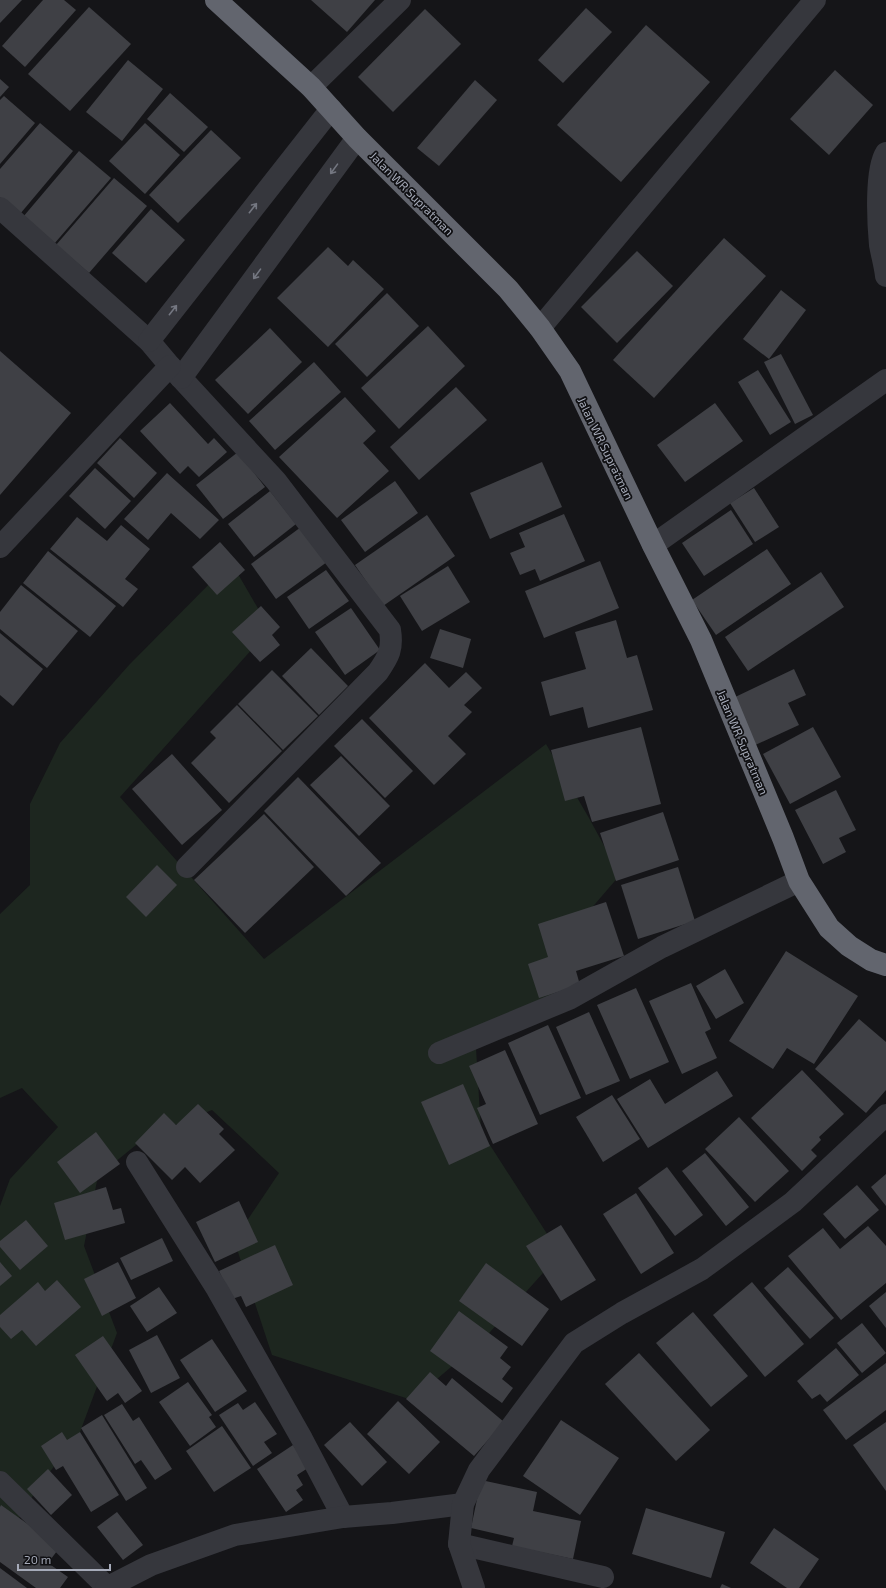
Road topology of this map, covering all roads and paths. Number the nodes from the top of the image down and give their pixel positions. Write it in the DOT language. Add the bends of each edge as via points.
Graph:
graph roads {
  1 [pos="216,0"];
  2 [pos="400,0"];
  3 [pos="815,0"];
  4 [pos="311,87"];
  5 [pos="331,110"];
  6 [pos="357,138"];
  7 [pos="886,153"];
  8 [pos="0,208"];
  9 [pos="886,276"];
  10 [pos="540,328"];
  11 [pos="149,341"];
  12 [pos="175,372"];
  13 [pos="886,380"];
  14 [pos="653,545"];
  15 [pos="0,547"];
  16 [pos="187,867"];
  17 [pos="799,880"];
  18 [pos="886,965"];
  19 [pos="438,1053"];
  20 [pos="886,1115"];
  21 [pos="137,1162"];
  22 [pos="0,1482"];
  23 [pos="463,1504"];
  24 [pos="343,1517"];
  25 [pos="459,1544"];
  26 [pos="603,1577"];
  27 [pos="106,1588"];
  28 [pos="474,1588"];
  1 -- 4 [label="highway, Jalan WR Supratman"];
  2 -- 4 [label="street"];
  3 -- 10 [label="street"];
  4 -- 5 [label="highway, Jalan WR Supratman"];
  5 -- 6 [label="highway, Jalan WR Supratman"];
  11 -- 5 [label="street, one-way"];
  6 -- 10 [label="highway, Jalan WR Supratman" via="508,290"];
  6 -- 12 [label="street, one-way"];
  7 -- 9 [label="street" via="879,183 880,245"];
  8 -- 11 [label="street"];
  10 -- 14 [label="highway, Jalan WR Supratman" via="570,371"];
  11 -- 12 [label="street"];
  12 -- 15 [label="street"];
  12 -- 16 [label="street" via="276,481 386,624 390,630 392,643 388,658 378,672"];
  13 -- 14 [label="street"];
  14 -- 17 [label="highway, Jalan WR Supratman" via="701,640"];
  17 -- 18 [label="highway, Jalan WR Supratman" via="829,928 849,946 871,960"];
  17 -- 19 [label="street" via="662,947 571,998"];
  20 -- 23 [label="street" via="792,1202 702,1269 622,1313 574,1344 479,1470"];
  21 -- 24 [label="street" via="217,1289"];
  22 -- 27 [label="street"];
  23 -- 24 [label="street"];
  23 -- 25 [label="street"];
  24 -- 27 [label="street" via="236,1535 151,1565"];
  25 -- 26 [label="street"];
  25 -- 28 [label="street"];
}
